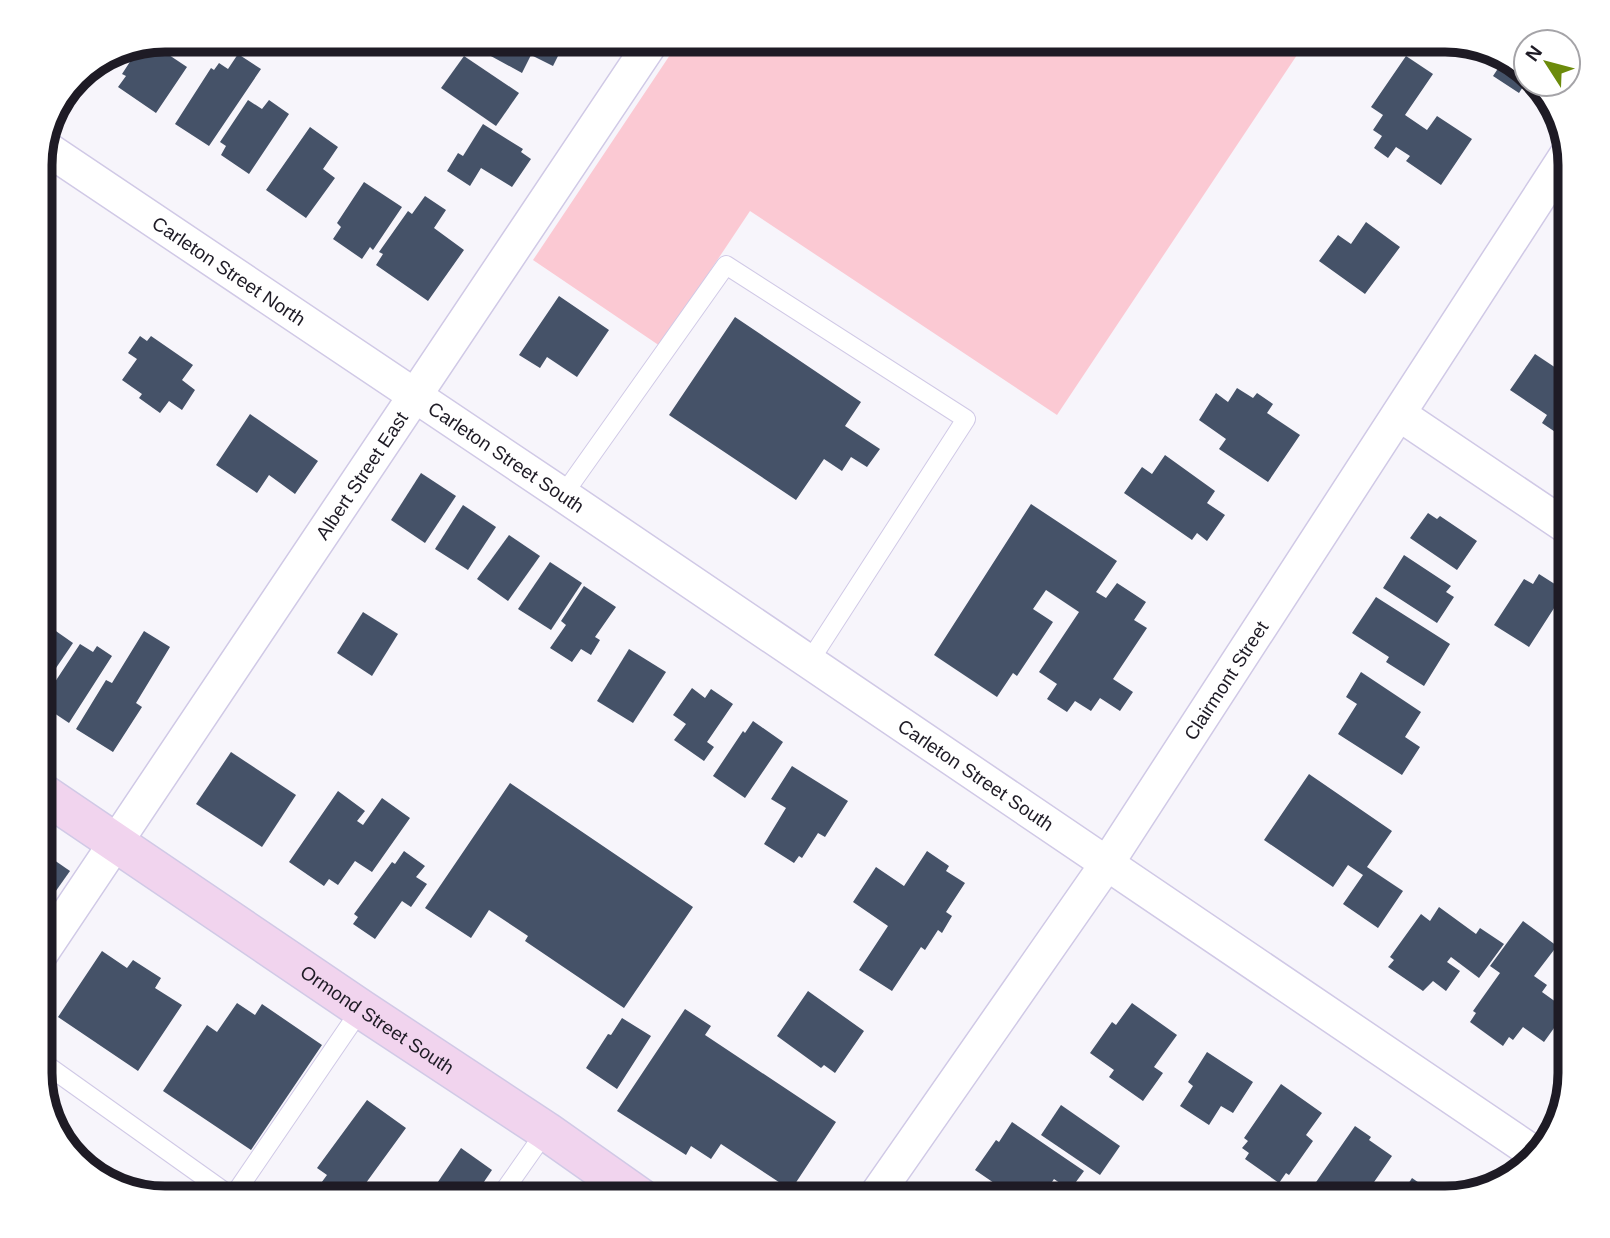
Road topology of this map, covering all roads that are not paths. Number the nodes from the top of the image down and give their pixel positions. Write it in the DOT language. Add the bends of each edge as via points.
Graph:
graph roads {
  1 [pos="645,52"];
  2 [pos="54,153"];
  3 [pos="1558,168"];
  4 [pos="414,396"];
  5 [pos="1399,414"];
  6 [pos="563,495"];
  7 [pos="1558,521"];
  8 [pos="809,662"];
  9 [pos="53,800"];
  10 [pos="116,842"];
  11 [pos="1106,865"];
  12 [pos="53,935"];
  13 [pos="361,1009"];
  14 [pos="53,1070"];
  15 [pos="546,1131"];
  16 [pos="1527,1149"];
  17 [pos="215,1186"];
  18 [pos="240,1186"];
  19 [pos="507,1186"];
  20 [pos="623,1186"];
  21 [pos="882,1186"];
  1 -- 4 [label="street, Albert Street East"];
  2 -- 4 [label="street, Carleton Street North"];
  3 -- 5 [label="street, Clairmont Street"];
  4 -- 6 [label="street, Carleton Street South"];
  4 -- 10 [label="street, Albert Street East"];
  5 -- 7 [label="street"];
  5 -- 11 [label="street, Clairmont Street"];
  6 -- 8 [label="street, Carleton Street South"];
  6 -- 8 [label="lane" via="726,265 966,419"];
  8 -- 11 [label="street, Carleton Street South"];
  9 -- 10 [label="main road, Ormond Street South"];
  10 -- 12 [label="street, Albert Street East"];
  10 -- 13 [label="main road, Ormond Street South"];
  11 -- 16 [label="street, Carleton Street South"];
  11 -- 21 [label="street, Clairmont Street"];
  13 -- 15 [label="main road, Ormond Street South"];
  13 -- 18 [label="lane"];
  14 -- 17 [label="lane"];
  15 -- 19 [label="lane"];
  15 -- 20 [label="main road, Ormond Street South"];
}
